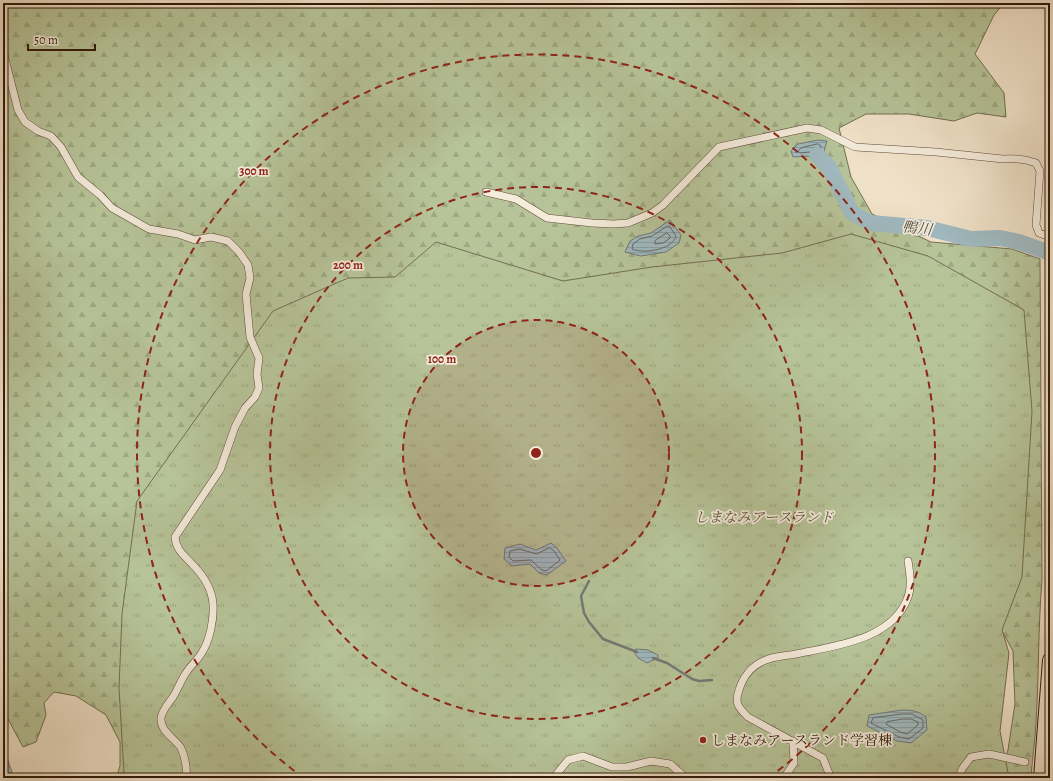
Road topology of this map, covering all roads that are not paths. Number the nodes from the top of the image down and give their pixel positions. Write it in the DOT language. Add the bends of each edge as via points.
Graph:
graph roads {
  1 [pos="3,51"];
  2 [pos="486,192"];
  3 [pos="1050,237"];
  4 [pos="908,561"];
  5 [pos="1050,660"];
  6 [pos="793,741"];
  7 [pos="1025,762"];
  8 [pos="186,778"];
  9 [pos="555,778"];
  10 [pos="686,778"];
  11 [pos="784,778"];
  12 [pos="829,778"];
  13 [pos="959,778"];
  14 [pos="1041,778"];
  1 -- 8 [label="street" via="18,110 25,122 51,136 61,147 78,177 112,208 149,229 195,240 211,236 228,241 248,265 250,278 246,294 250,337 258,358 259,388 235,427 220,470 175,537 182,555 203,576 210,589 213,604 208,638 202,653 186,672 161,718 164,728 180,747 185,762"];
  2 -- 3 [label="street" via="516,199 546,218 592,223 628,223 652,213 663,205 719,147 808,128 821,130 855,147 1013,158 1036,163 1040,176 1036,225 1039,233"];
  4 -- 6 [label="street" via="908,597 899,613 887,626 857,640 766,660 750,670 744,679 736,699 741,710 748,717"];
  5 -- 14 [label="highway"];
  6 -- 11 [label="street" via="794,763"];
  6 -- 12 [label="street" via="823,758"];
  7 -- 13 [label="street" via="989,754 972,757"];
  9 -- 10 [label="street" via="568,760 583,756 612,766 627,767 651,761 670,764"];
}
